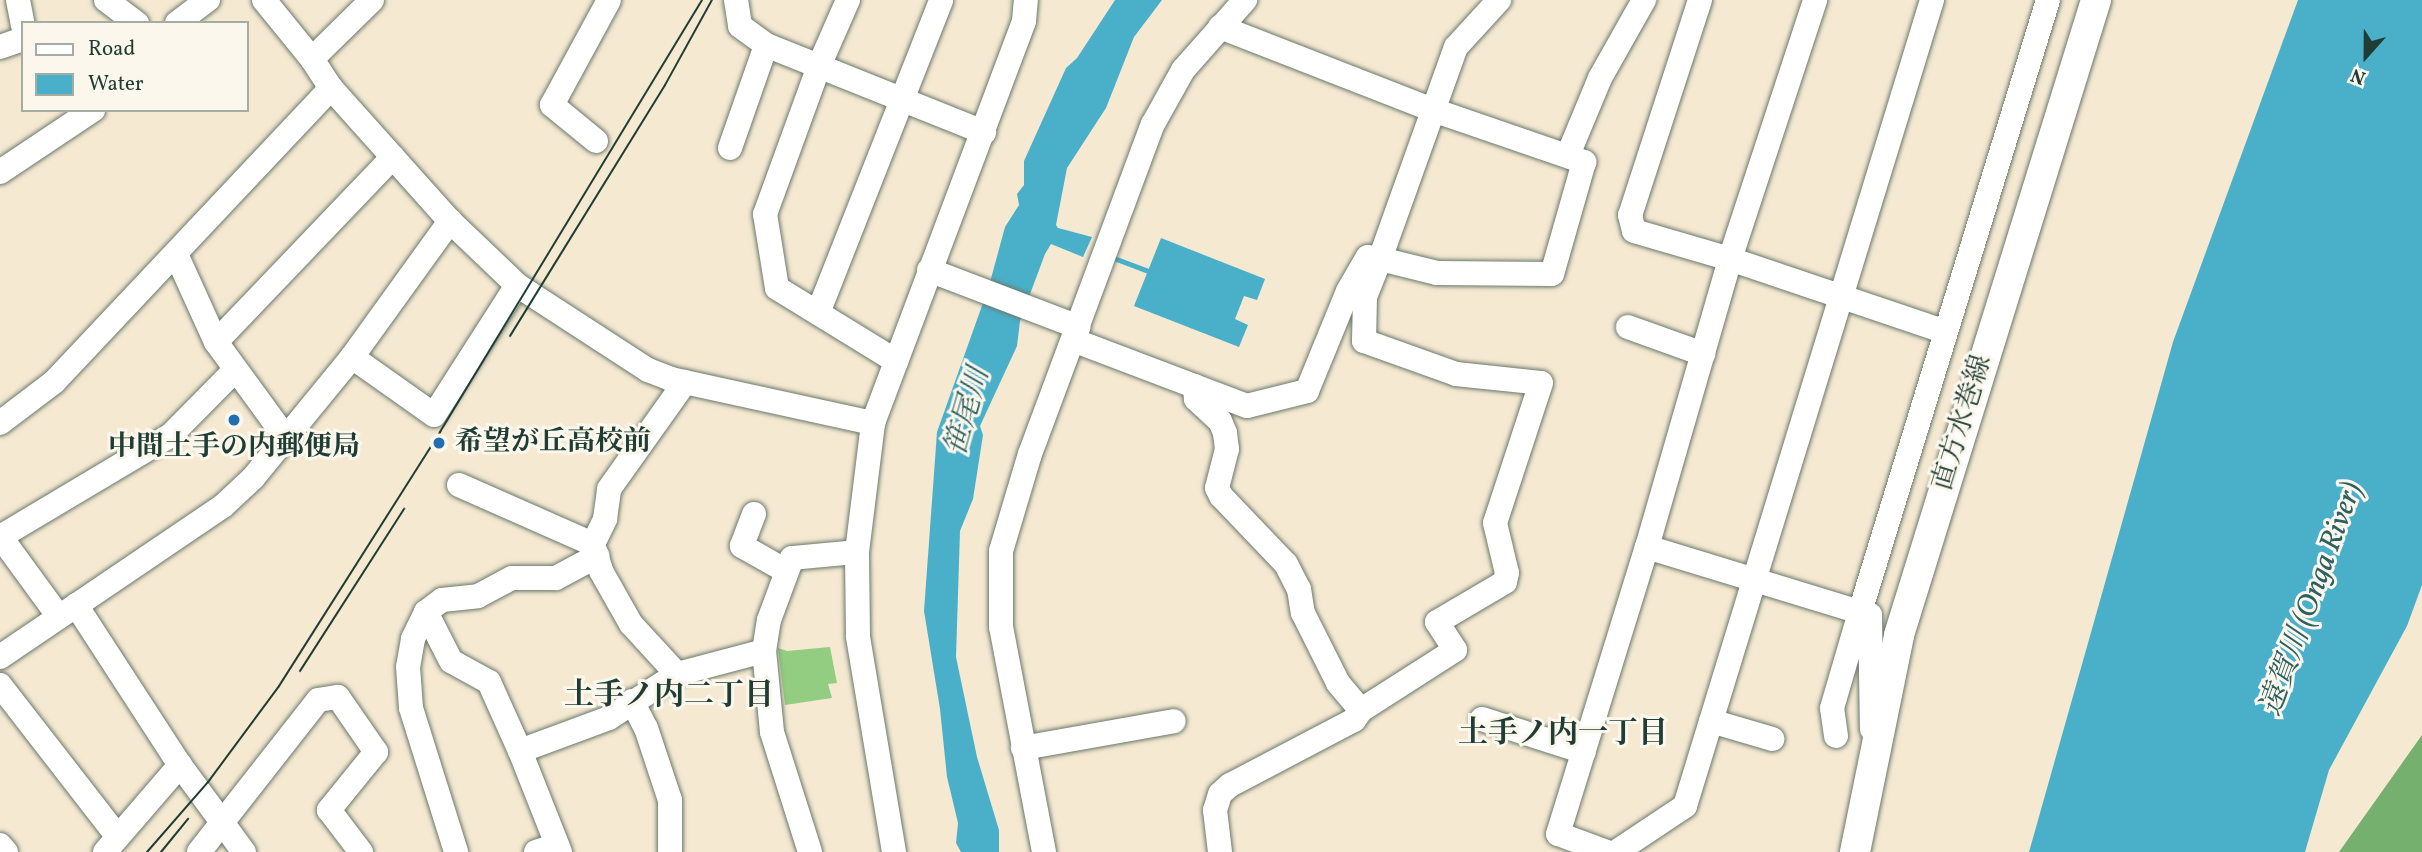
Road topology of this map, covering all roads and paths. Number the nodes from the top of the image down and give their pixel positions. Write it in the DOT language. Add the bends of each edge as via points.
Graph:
graph roads {
  1 [pos="18,0"];
  2 [pos="106,0"];
  3 [pos="208,0"];
  4 [pos="264,0"];
  5 [pos="372,0"];
  6 [pos="609,0"];
  7 [pos="736,0"];
  8 [pos="848,0"];
  9 [pos="941,0"];
  10 [pos="1245,0"];
  11 [pos="1499,0"];
  12 [pos="1644,0"];
  13 [pos="1700,0"];
  14 [pos="1815,0"];
  15 [pos="1932,0"];
  16 [pos="2096,0"];
  17 [pos="2040,2"];
  18 [pos="1030,5"];
  19 [pos="22,21"];
  20 [pos="134,21"];
  21 [pos="180,21"];
  22 [pos="1220,27"];
  23 [pos="21,40"];
  24 [pos="766,45"];
  25 [pos="0,47"];
  26 [pos="313,59"];
  27 [pos="820,66"];
  28 [pos="331,88"];
  29 [pos="902,99"];
  30 [pos="1436,111"];
  31 [pos="90,112"];
  32 [pos="984,132"];
  33 [pos="596,141"];
  34 [pos="730,148"];
  35 [pos="1568,155"];
  36 [pos="393,157"];
  37 [pos="0,172"];
  38 [pos="450,221"];
  39 [pos="176,254"];
  40 [pos="1380,258"];
  41 [pos="1730,258"];
  42 [pos="935,272"];
  43 [pos="517,285"];
  44 [pos="1839,298"];
  45 [pos="818,313"];
  46 [pos="1628,327"];
  47 [pos="1070,328"];
  48 [pos="1943,331"];
  49 [pos="216,342"];
  50 [pos="1703,354"];
  51 [pos="352,357"];
  52 [pos="896,361"];
  53 [pos="235,370"];
  54 [pos="685,382"];
  55 [pos="1195,386"];
  56 [pos="0,423"];
  57 [pos="873,423"];
  58 [pos="286,438"];
  59 [pos="459,485"];
  60 [pos="754,514"];
  61 [pos="0,537"];
  62 [pos="1647,547"];
  63 [pos="595,550"];
  64 [pos="857,552"];
  65 [pos="786,571"];
  66 [pos="1753,579"];
  67 [pos="68,611"];
  68 [pos="1860,611"];
  69 [pos="426,612"];
  70 [pos="764,651"];
  71 [pos="0,657"];
  72 [pos="677,674"];
  73 [pos="0,685"];
  74 [pos="632,701"];
  75 [pos="1361,710"];
  76 [pos="1482,719"];
  77 [pos="1174,721"];
  78 [pos="1711,721"];
  79 [pos="1836,736"];
  80 [pos="1772,739"];
  81 [pos="1023,748"];
  82 [pos="520,751"];
  83 [pos="1584,752"];
  84 [pos="180,765"];
  85 [pos="1873,769"];
  86 [pos="224,821"];
  87 [pos="0,845"];
  88 [pos="111,845"];
  89 [pos="551,850"];
  90 [pos="6,852"];
  91 [pos="199,852"];
  92 [pos="244,852"];
  93 [pos="361,852"];
  94 [pos="456,852"];
  95 [pos="670,852"];
  96 [pos="810,852"];
  97 [pos="894,852"];
  98 [pos="1044,852"];
  99 [pos="1220,852"];
  100 [pos="1607,852"];
  101 [pos="1616,852"];
  102 [pos="1855,852"];
  1 -- 19 [label="street"];
  2 -- 20 [label="street"];
  3 -- 21 [label="street"];
  4 -- 26 [label="street"];
  5 -- 26 [label="street"];
  6 -- 33 [label="street" via="552,106"];
  7 -- 24 [label="street" via="740,26"];
  8 -- 27 [label="street"];
  9 -- 29 [label="street"];
  10 -- 22 [label="street"];
  11 -- 30 [label="street" via="1456,47"];
  12 -- 35 [label="street" via="1600,78"];
  13 -- 41 [label="street" via="1630,215 1634,231"];
  14 -- 41 [label="street"];
  15 -- 44 [label="street"];
  16 -- 85 [label="main road, 直方水巻線" via="1899,635"];
  17 -- 48 [label="street"];
  18 -- 32 [label="street"];
  22 -- 30 [label="street"];
  22 -- 47 [label="street" via="1183,69 1153,124"];
  23 -- 25 [label="street"];
  24 -- 27 [label="street"];
  24 -- 34 [label="street"];
  26 -- 28 [label="street"];
  27 -- 29 [label="street"];
  27 -- 45 [label="street" via="765,214 777,288"];
  28 -- 36 [label="street"];
  28 -- 39 [label="street"];
  29 -- 32 [label="street"];
  29 -- 45 [label="street"];
  30 -- 35 [label="street"];
  30 -- 40 [label="street"];
  31 -- 37 [label="street"];
  32 -- 42 [label="street"];
  35 -- 40 [label="street" via="1584,162 1552,274 1437,273"];
  36 -- 38 [label="street"];
  36 -- 49 [label="street"];
  38 -- 43 [label="street"];
  38 -- 51 [label="street"];
  39 -- 49 [label="street"];
  39 -- 56 [label="street" via="54,382"];
  40 -- 55 [label="street" via="1368,257 1349,291 1307,391 1247,406"];
  40 -- 75 [label="street" via="1365,298 1364,341 1456,374 1541,383 1495,523 1505,582 1437,622 1455,650"];
  41 -- 44 [label="street"];
  41 -- 50 [label="street"];
  42 -- 47 [label="street"];
  42 -- 52 [label="street"];
  43 -- 51 [label="street" via="435,415"];
  43 -- 54 [label="street" via="648,370"];
  44 -- 48 [label="street"];
  44 -- 66 [label="street"];
  45 -- 52 [label="street"];
  46 -- 50 [label="street"];
  47 -- 55 [label="street"];
  47 -- 81 [label="street" via="1001,551 1001,627"];
  48 -- 68 [label="street"];
  49 -- 53 [label="street"];
  50 -- 62 [label="street"];
  51 -- 58 [label="street"];
  52 -- 57 [label="street"];
  53 -- 58 [label="street"];
  53 -- 61 [label="street" via="172,435"];
  54 -- 57 [label="street"];
  54 -- 63 [label="street" via="609,489"];
  55 -- 75 [label="street" via="1196,399 1226,433 1227,449 1217,488 1286,564 1299,589 1303,613 1338,683"];
  57 -- 64 [label="street"];
  58 -- 67 [label="street" via="223,506"];
  59 -- 63 [label="street"];
  60 -- 65 [label="street" via="742,546"];
  61 -- 67 [label="street"];
  62 -- 66 [label="street"];
  62 -- 83 [label="street"];
  63 -- 69 [label="street" via="556,578 512,578 478,596 442,600"];
  63 -- 72 [label="street" via="601,571 631,624"];
  64 -- 65 [label="street" via="792,558"];
  64 -- 97 [label="street" via="858,636"];
  65 -- 70 [label="street"];
  66 -- 68 [label="street"];
  66 -- 78 [label="street"];
  67 -- 71 [label="street"];
  67 -- 84 [label="street"];
  68 -- 79 [label="street" via="1832,708"];
  68 -- 85 [label="street" via="1870,615"];
  69 -- 82 [label="street" via="451,661 489,682"];
  69 -- 94 [label="street" via="413,639 408,667 411,708"];
  70 -- 72 [label="street"];
  70 -- 96 [label="street" via="772,732"];
  72 -- 74 [label="street"];
  73 -- 88 [label="street"];
  74 -- 82 [label="street" via="609,718"];
  74 -- 95 [label="street" via="670,800"];
  75 -- 99 [label="street" via="1354,720 1220,794 1216,810"];
  76 -- 83 [label="street"];
  77 -- 81 [label="street"];
  78 -- 80 [label="street"];
  78 -- 101 [label="street" via="1685,806"];
  81 -- 98 [label="street"];
  82 -- 89 [label="street"];
  83 -- 100 [label="street" via="1558,834"];
  84 -- 86 [label="street"];
  84 -- 88 [label="street"];
  85 -- 102 [label="main road, 直方水巻線"];
  86 -- 91 [label="street"];
  86 -- 92 [label="street"];
  86 -- 93 [label="street" via="318,700 338,697 376,752 329,810"];
  87 -- 90 [label="street"];
}
